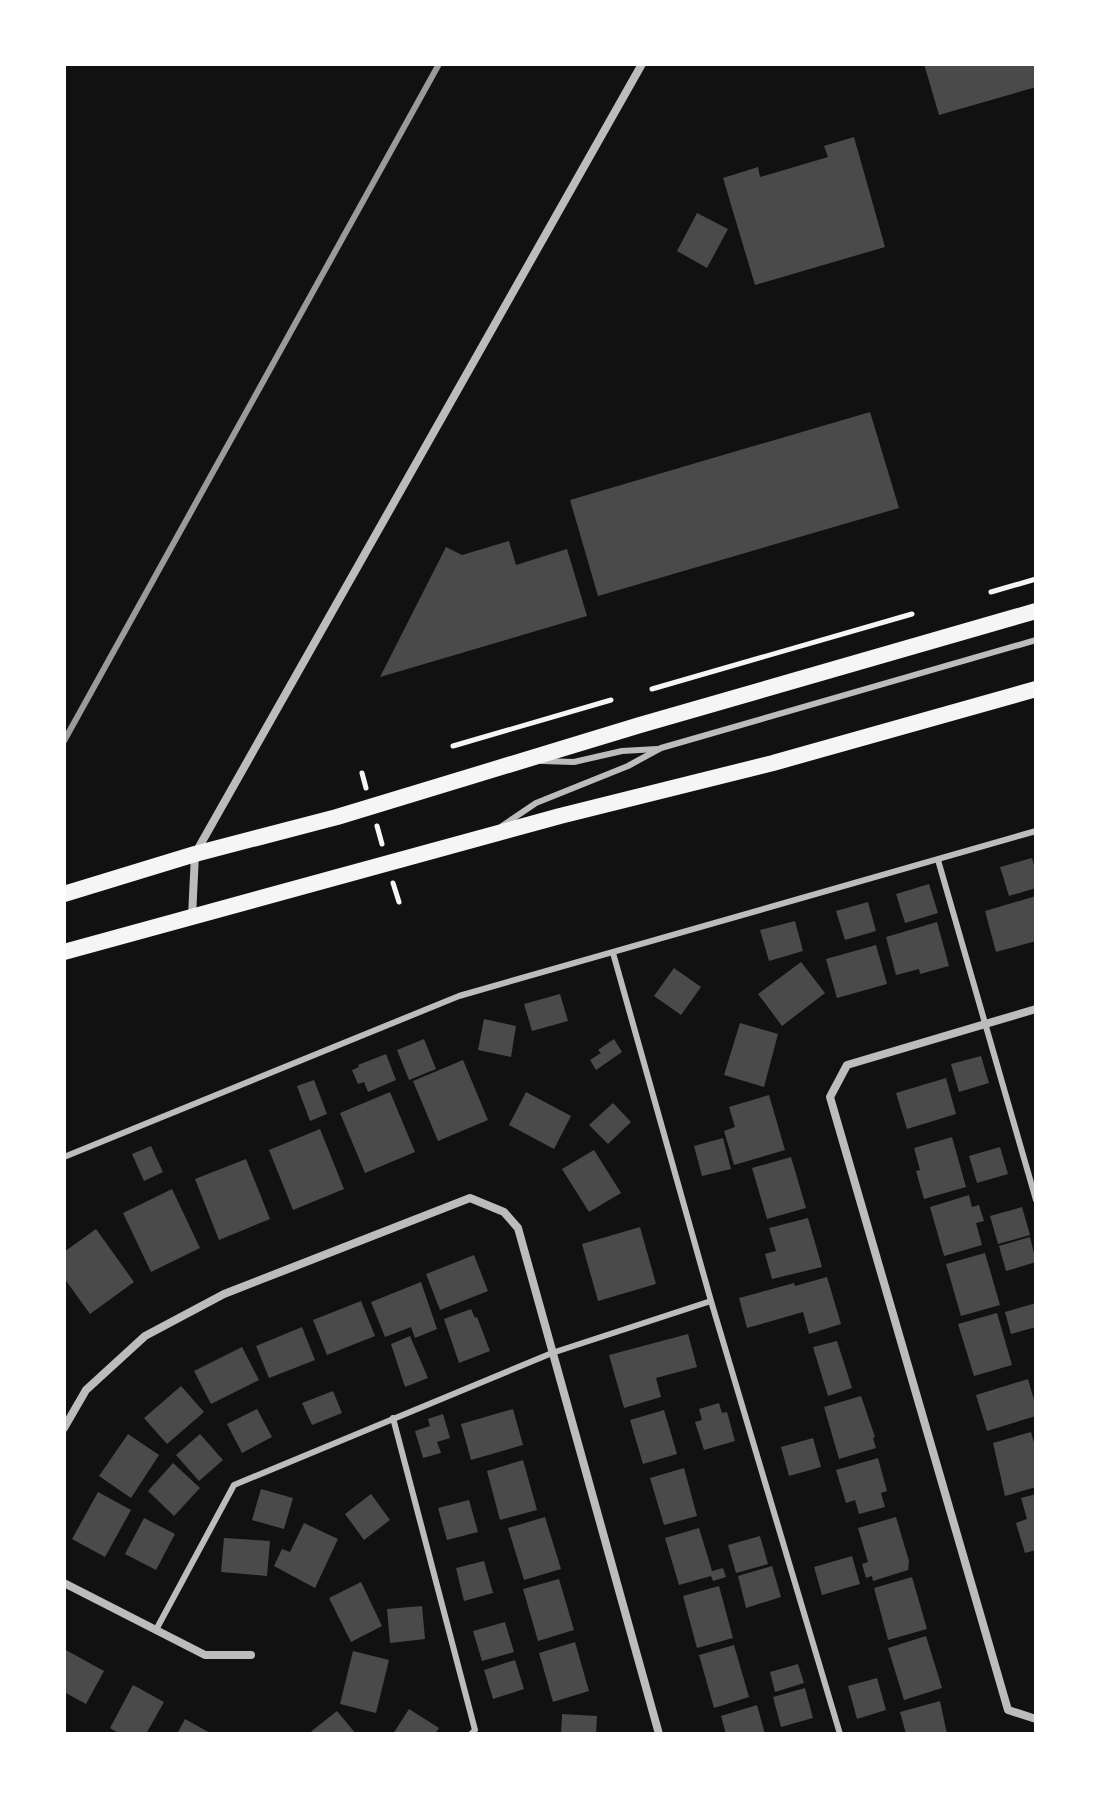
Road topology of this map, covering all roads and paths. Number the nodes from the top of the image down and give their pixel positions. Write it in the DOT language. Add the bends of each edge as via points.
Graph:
graph roads {
  1 [pos="642,64"];
  2 [pos="1036,579"];
  3 [pos="991,592"];
  4 [pos="1036,611"];
  5 [pos="912,614"];
  6 [pos="1036,640"];
  7 [pos="652,689"];
  8 [pos="1036,689"];
  9 [pos="611,700"];
  10 [pos="453,746"];
  11 [pos="661,748"];
  12 [pos="520,761"];
  13 [pos="362,773"];
  14 [pos="368,793"];
  15 [pos="376,825"];
  16 [pos="1036,831"];
  17 [pos="488,835"];
  18 [pos="382,844"];
  19 [pos="195,854"];
  20 [pos="938,860"];
  21 [pos="391,876"];
  22 [pos="64,894"];
  23 [pos="399,902"];
  24 [pos="192,918"];
  25 [pos="64,952"];
  26 [pos="613,953"];
  27 [pos="1036,1009"];
  28 [pos="984,1023"];
  29 [pos="64,1157"];
  30 [pos="1036,1200"];
  31 [pos="711,1301"];
  32 [pos="552,1353"];
  33 [pos="393,1418"];
  34 [pos="64,1428"];
  35 [pos="64,1583"];
  36 [pos="157,1628"];
  37 [pos="251,1655"];
  38 [pos="1036,1719"];
  39 [pos="471,1734"];
  40 [pos="659,1734"];
  41 [pos="840,1734"];
  1 -- 19 [label="street"];
  2 -- 3 [label="path"];
  4 -- 12 [label="main road"];
  5 -- 7 [label="path"];
  6 -- 11 [label="lane"];
  8 -- 17 [label="main road"];
  9 -- 10 [label="path"];
  11 -- 12 [label="lane" via="574,762"];
  11 -- 17 [label="lane" via="536,803"];
  12 -- 19 [label="main road"];
  13 -- 14 [label="path"];
  15 -- 18 [label="path"];
  16 -- 20 [label="lane"];
  17 -- 24 [label="main road"];
  19 -- 22 [label="main road"];
  19 -- 24 [label="street"];
  20 -- 26 [label="lane"];
  20 -- 28 [label="lane"];
  21 -- 23 [label="path"];
  24 -- 25 [label="main road"];
  26 -- 29 [label="lane" via="459,996"];
  26 -- 31 [label="lane"];
  27 -- 28 [label="street"];
  28 -- 30 [label="lane"];
  28 -- 38 [label="street" via="847,1065 830,1097 1008,1710"];
  31 -- 32 [label="lane"];
  31 -- 41 [label="lane"];
  32 -- 33 [label="lane"];
  32 -- 34 [label="street" via="518,1228 504,1212 470,1198 224,1294 145,1336 86,1390"];
  32 -- 40 [label="street"];
  33 -- 36 [label="lane" via="234,1485"];
  33 -- 39 [label="lane" via="475,1730"];
  35 -- 36 [label="street"];
  36 -- 37 [label="street" via="205,1655"];
}
